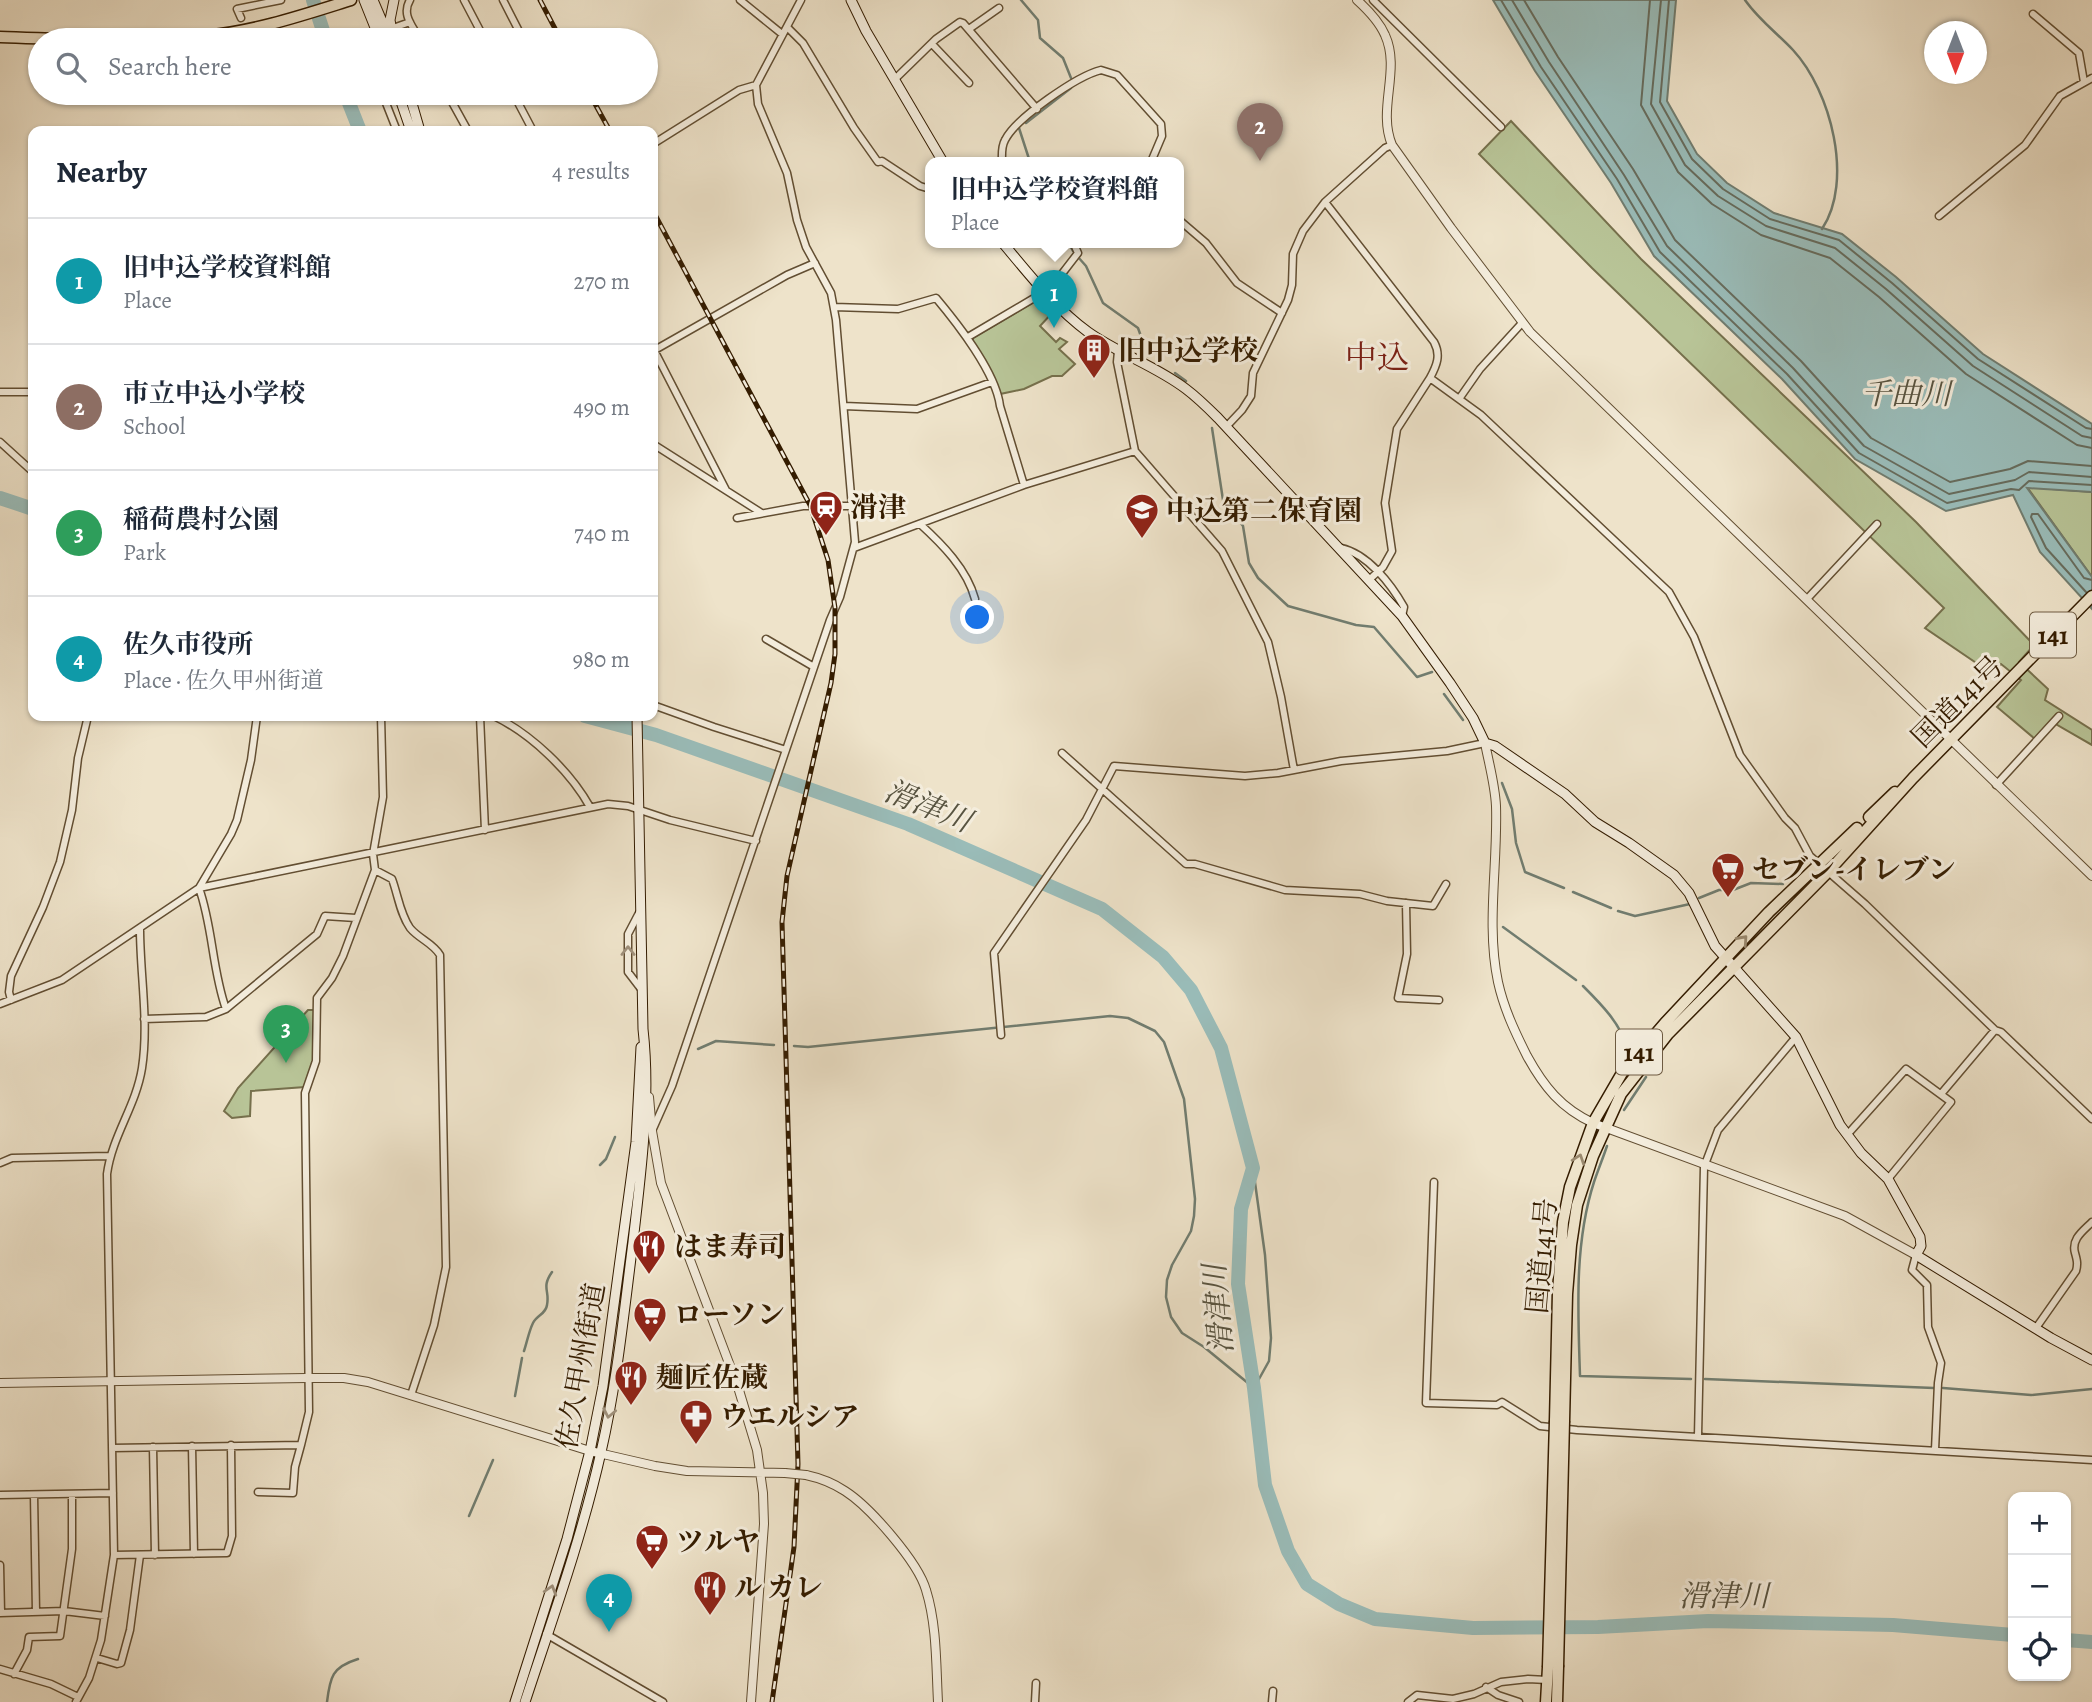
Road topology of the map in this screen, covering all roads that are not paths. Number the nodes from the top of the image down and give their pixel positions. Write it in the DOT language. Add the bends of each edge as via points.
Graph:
graph roads {
  1 [pos="281,0"];
  2 [pos="364,0"];
  3 [pos="373,0"];
  4 [pos="394,0"];
  5 [pos="410,0"];
  6 [pos="464,0"];
  7 [pos="503,0"];
  8 [pos="740,0"];
  9 [pos="802,0"];
  10 [pos="851,0"];
  11 [pos="1357,0"];
  12 [pos="1373,0"];
  13 [pos="347,1"];
  14 [pos="999,8"];
  15 [pos="2033,14"];
  16 [pos="241,18"];
  17 [pos="410,22"];
  18 [pos="396,27"];
  19 [pos="253,28"];
  20 [pos="375,28"];
  21 [pos="386,28"];
  22 [pos="391,28"];
  23 [pos="413,28"];
  24 [pos="479,28"];
  25 [pos="517,28"];
  26 [pos="969,29"];
  27 [pos="785,30"];
  28 [pos="0,37"];
  29 [pos="28,38"];
  30 [pos="932,44"];
  31 [pos="2092,78"];
  32 [pos="895,79"];
  33 [pos="2084,82"];
  34 [pos="970,83"];
  35 [pos="756,85"];
  36 [pos="387,105"];
  37 [pos="402,105"];
  38 [pos="412,105"];
  39 [pos="454,105"];
  40 [pos="519,105"];
  41 [pos="1037,109"];
  42 [pos="395,126"];
  43 [pos="409,126"];
  44 [pos="419,126"];
  45 [pos="465,126"];
  46 [pos="530,126"];
  47 [pos="1501,127"];
  48 [pos="658,141"];
  49 [pos="1392,145"];
  50 [pos="940,157"];
  51 [pos="1002,157"];
  52 [pos="1153,157"];
  53 [pos="925,187"];
  54 [pos="1325,202"];
  55 [pos="1939,216"];
  56 [pos="1184,224"];
  57 [pos="1007,248"];
  58 [pos="1075,248"];
  59 [pos="815,263"];
  60 [pos="1045,292"];
  61 [pos="834,307"];
  62 [pos="1282,313"];
  63 [pos="1522,323"];
  64 [pos="968,337"];
  65 [pos="658,346"];
  66 [pos="1118,351"];
  67 [pos="658,358"];
  68 [pos="1430,377"];
  69 [pos="992,382"];
  70 [pos="0,392"];
  71 [pos="28,392"];
  72 [pos="1459,399"];
  73 [pos="844,406"];
  74 [pos="1226,427"];
  75 [pos="0,442"];
  76 [pos="658,447"];
  77 [pos="1135,451"];
  78 [pos="28,467"];
  79 [pos="1024,485"];
  80 [pos="726,490"];
  81 [pos="852,506"];
  82 [pos="760,512"];
  83 [pos="737,518"];
  84 [pos="920,524"];
  85 [pos="1877,524"];
  86 [pos="854,548"];
  87 [pos="1339,548"];
  88 [pos="1378,572"];
  89 [pos="1369,580"];
  90 [pos="2092,596"];
  91 [pos="975,599"];
  92 [pos="1807,599"];
  93 [pos="1402,616"];
  94 [pos="766,639"];
  95 [pos="814,667"];
  96 [pos="658,707"];
  97 [pos="2059,716"];
  98 [pos="87,721"];
  99 [pos="256,721"];
  100 [pos="381,721"];
  101 [pos="480,721"];
  102 [pos="504,721"];
  103 [pos="637,721"];
  104 [pos="1952,740"];
  105 [pos="1485,743"];
  106 [pos="785,752"];
  107 [pos="1062,753"];
  108 [pos="1294,770"];
  109 [pos="1996,785"];
  110 [pos="1102,788"];
  111 [pos="590,807"];
  112 [pos="640,810"];
  113 [pos="485,830"];
  114 [pos="755,841"];
  115 [pos="373,854"];
  116 [pos="1824,869"];
  117 [pos="375,870"];
  118 [pos="2092,876"];
  119 [pos="1446,884"];
  120 [pos="199,888"];
  121 [pos="1406,903"];
  122 [pos="641,910"];
  123 [pos="356,918"];
  124 [pos="140,929"];
  125 [pos="1730,963"];
  126 [pos="643,991"];
  127 [pos="11,1000"];
  128 [pos="1439,1000"];
  129 [pos="0,1004"];
  130 [pos="226,1009"];
  131 [pos="144,1019"];
  132 [pos="643,1029"];
  133 [pos="1995,1030"];
  134 [pos="1001,1033"];
  135 [pos="1796,1037"];
  136 [pos="647,1061"];
  137 [pos="1941,1094"];
  138 [pos="638,1115"];
  139 [pos="2092,1119"];
  140 [pos="1598,1125"];
  141 [pos="652,1131"];
  142 [pos="1847,1135"];
  143 [pos="644,1141"];
  144 [pos="110,1156"];
  145 [pos="0,1163"];
  146 [pos="1705,1164"];
  147 [pos="1888,1178"];
  148 [pos="1434,1182"];
  149 [pos="661,1183"];
  150 [pos="2092,1223"];
  151 [pos="1916,1255"];
  152 [pos="2036,1328"];
  153 [pos="2092,1360"];
  154 [pos="307,1378"];
  155 [pos="111,1381"];
  156 [pos="0,1383"];
  157 [pos="411,1395"];
  158 [pos="1698,1436"];
  159 [pos="301,1445"];
  160 [pos="192,1446"];
  161 [pos="231,1446"];
  162 [pos="153,1447"];
  163 [pos="113,1448"];
  164 [pos="1935,1450"];
  165 [pos="590,1451"];
  166 [pos="601,1454"];
  167 [pos="2092,1460"];
  168 [pos="761,1472"];
  169 [pos="258,1492"];
  170 [pos="113,1493"];
  171 [pos="34,1494"];
  172 [pos="72,1494"];
  173 [pos="0,1495"];
  174 [pos="194,1554"];
  175 [pos="114,1555"];
  176 [pos="140,1555"];
  177 [pos="155,1555"];
  178 [pos="0,1565"];
  179 [pos="64,1611"];
  180 [pos="36,1612"];
  181 [pos="0,1613"];
  182 [pos="105,1616"];
  183 [pos="543,1632"];
  184 [pos="97,1658"];
  185 [pos="1553,1667"];
  186 [pos="0,1669"];
  187 [pos="14,1674"];
  188 [pos="1548,1680"];
  189 [pos="1036,1683"];
  190 [pos="1486,1687"];
  191 [pos="1273,1691"];
  192 [pos="77,1699"];
  193 [pos="1453,1700"];
  194 [pos="515,1702"];
  195 [pos="524,1702"];
  196 [pos="663,1702"];
  197 [pos="751,1702"];
  198 [pos="938,1702"];
  199 [pos="1035,1702"];
  200 [pos="1272,1702"];
  201 [pos="1408,1702"];
  202 [pos="1519,1702"];
  203 [pos="1546,1702"];
  204 [pos="1557,1702"];
  1 -- 16 [label="street" via="237,9"];
  2 -- 20 [label="main road"];
  3 -- 21 [label="main road"];
  4 -- 22 [label="main road"];
  5 -- 17 [label="street" via="406,8"];
  6 -- 24 [label="street"];
  7 -- 25 [label="street"];
  8 -- 27 [label="street"];
  9 -- 27 [label="street"];
  10 -- 32 [label="main road"];
  11 -- 49 [label="street" via="1380,25 1390,48 1386,116"];
  12 -- 47 [label="street"];
  13 -- 19 [label="highway"];
  14 -- 26 [label="street"];
  15 -- 33 [label="street" via="2079,53"];
  17 -- 18 [label="street"];
  17 -- 23 [label="street"];
  26 -- 30 [label="street" via="960,22"];
  26 -- 41 [label="street"];
  27 -- 35 [label="street"];
  27 -- 53 [label="street" via="803,43 878,162"];
  28 -- 29 [label="highway"];
  30 -- 32 [label="street"];
  30 -- 34 [label="street"];
  31 -- 33 [label="street"];
  32 -- 50 [label="main road"];
  33 -- 55 [label="street" via="2060,96 2025,145"];
  35 -- 48 [label="street" via="739,90"];
  35 -- 59 [label="street" via="758,104 787,173 797,220"];
  36 -- 42 [label="street"];
  37 -- 43 [label="main road"];
  38 -- 44 [label="main road"];
  39 -- 45 [label="street"];
  40 -- 46 [label="street"];
  41 -- 51 [label="street" via="1013,127 1002,145"];
  41 -- 52 [label="street" via="1073,81 1101,69 1112,72 1161,124 1162,136"];
  49 -- 54 [label="street"];
  49 -- 63 [label="street"];
  54 -- 62 [label="street" via="1295,247 1292,285"];
  54 -- 68 [label="street" via="1434,342 1438,360"];
  56 -- 62 [label="street" via="1206,243 1237,283"];
  57 -- 60 [label="main road"];
  58 -- 60 [label="street" via="1077,253"];
  59 -- 61 [label="street"];
  59 -- 65 [label="street"];
  60 -- 64 [label="street"];
  60 -- 66 [label="main road" via="1083,328"];
  61 -- 64 [label="street" via="893,310 936,298"];
  61 -- 73 [label="street"];
  62 -- 74 [label="street" via="1252,373 1249,400"];
  63 -- 72 [label="street"];
  63 -- 92 [label="street"];
  64 -- 69 [label="street"];
  66 -- 74 [label="main road" via="1185,388"];
  66 -- 77 [label="street"];
  67 -- 80 [label="street"];
  68 -- 72 [label="street"];
  68 -- 88 [label="street" via="1397,429 1385,503 1392,551"];
  69 -- 73 [label="street" via="917,409"];
  69 -- 79 [label="street"];
  70 -- 71 [label="street"];
  72 -- 116 [label="street" via="1669,592 1694,637 1740,755 1795,828 1810,856"];
  73 -- 81 [label="street"];
  74 -- 87 [label="main road"];
  75 -- 78 [label="street"];
  76 -- 80 [label="street"];
  77 -- 79 [label="street"];
  77 -- 108 [label="street" via="1222,551 1268,642"];
  79 -- 84 [label="street"];
  80 -- 82 [label="street"];
  81 -- 82 [label="street"];
  81 -- 86 [label="street"];
  82 -- 83 [label="street"];
  84 -- 86 [label="street"];
  84 -- 91 [label="street" via="949,552"];
  85 -- 92 [label="street"];
  86 -- 95 [label="street"];
  87 -- 88 [label="street"];
  87 -- 89 [label="main road"];
  88 -- 89 [label="street"];
  88 -- 93 [label="street" via="1404,607"];
  89 -- 93 [label="main road"];
  90 -- 104 [label="highway, 国道141号 / 141"];
  92 -- 104 [label="street"];
  93 -- 105 [label="main road" via="1450,682"];
  94 -- 95 [label="street"];
  95 -- 106 [label="street"];
  96 -- 106 [label="street"];
  97 -- 109 [label="street"];
  98 -- 127 [label="street" via="60,862 11,976"];
  99 -- 120 [label="street" via="237,820"];
  100 -- 115 [label="street" via="382,804"];
  101 -- 113 [label="street"];
  102 -- 111 [label="street" via="517,727 572,778"];
  103 -- 112 [label="main road, 佐久甲州街道"];
  104 -- 109 [label="street"];
  104 -- 116 [label="highway, 国道141号 / 141"];
  105 -- 108 [label="street"];
  105 -- 125 [label="main road" via="1565,794 1595,822 1674,875 1689,893 1715,946"];
  105 -- 140 [label="street" via="1496,799 1494,943 1503,1002 1513,1029 1550,1092 1569,1110"];
  106 -- 114 [label="street"];
  107 -- 110 [label="street"];
  108 -- 110 [label="street" via="1245,776 1114,766"];
  109 -- 118 [label="street"];
  110 -- 121 [label="street" via="1186,864 1285,890 1360,894"];
  110 -- 134 [label="street" via="1061,859 994,953"];
  111 -- 112 [label="street" via="615,804"];
  111 -- 113 [label="street"];
  112 -- 114 [label="street"];
  112 -- 122 [label="main road, 佐久甲州街道"];
  113 -- 115 [label="street"];
  114 -- 141 [label="street"];
  115 -- 117 [label="street"];
  115 -- 120 [label="street"];
  116 -- 125 [label="highway, 国道141号 / 141"];
  116 -- 133 [label="street"];
  117 -- 123 [label="street"];
  117 -- 157 [label="street" via="392,879 410,928 439,952 440,960 446,1267 434,1325"];
  119 -- 121 [label="street" via="1433,906"];
  120 -- 124 [label="street"];
  120 -- 130 [label="street"];
  121 -- 128 [label="street" via="1407,954 1398,998"];
  122 -- 126 [label="main road, 佐久甲州街道"];
  126 -- 122 [label="street, one-way" via="628,972 628,934"];
  123 -- 130 [label="street" via="325,916 317,934"];
  123 -- 154 [label="street" via="343,956 317,998 316,1061 305,1093"];
  124 -- 127 [label="street" via="56,983"];
  124 -- 131 [label="street"];
  125 -- 135 [label="main road"];
  125 -- 140 [label="highway, 国道141号 / 141" via="1719,982 1634,1074"];
  125 -- 140 [label="highway, 国道141号 / 141" via="1630,1062 1610,1091"];
  126 -- 132 [label="main road, 佐久甲州街道"];
  127 -- 129 [label="street"];
  130 -- 131 [label="street" via="205,1017"];
  131 -- 144 [label="street" via="138,1087"];
  132 -- 136 [label="main road, 佐久甲州街道"];
  132 -- 138 [label="main road, 佐久甲州街道"];
  133 -- 137 [label="street"];
  133 -- 139 [label="street"];
  135 -- 142 [label="main road"];
  135 -- 146 [label="street" via="1718,1130"];
  136 -- 141 [label="street"];
  136 -- 143 [label="main road, 佐久甲州街道"];
  137 -- 142 [label="street" via="1906,1069"];
  137 -- 147 [label="street" via="1951,1102"];
  138 -- 143 [label="street"];
  138 -- 165 [label="main road, 佐久甲州街道" via="608,1356"];
  140 -- 146 [label="street"];
  140 -- 185 [label="highway, 国道141号 / 141, bridge" via="1570,1187 1563,1222"];
  141 -- 149 [label="street"];
  142 -- 147 [label="main road"];
  143 -- 149 [label="street"];
  143 -- 166 [label="main road, 佐久甲州街道, one-way"];
  144 -- 145 [label="street" via="12,1157"];
  144 -- 155 [label="street"];
  146 -- 151 [label="street" via="1845,1216"];
  146 -- 158 [label="street"];
  147 -- 151 [label="main road" via="1920,1237"];
  148 -- 158 [label="street" via="1426,1403 1502,1402 1540,1426"];
  149 -- 168 [label="street" via="742,1399"];
  150 -- 152 [label="street" via="2075,1240 2076,1271"];
  151 -- 152 [label="main road"];
  151 -- 164 [label="street" via="1912,1270 1927,1285 1928,1327 1941,1363"];
  152 -- 153 [label="main road"];
  154 -- 155 [label="street"];
  154 -- 157 [label="street" via="357,1380"];
  154 -- 159 [label="street" via="309,1412"];
  155 -- 156 [label="street"];
  155 -- 163 [label="street"];
  157 -- 165 [label="street"];
  158 -- 164 [label="street"];
  159 -- 161 [label="street"];
  159 -- 169 [label="street" via="293,1493"];
  160 -- 161 [label="street"];
  160 -- 162 [label="street"];
  160 -- 174 [label="street"];
  161 -- 174 [label="street" via="232,1536 227,1553"];
  162 -- 163 [label="street"];
  162 -- 177 [label="street"];
  163 -- 170 [label="street"];
  164 -- 167 [label="street"];
  165 -- 166 [label="street"];
  183 -- 165 [label="main road, 佐久甲州街道, one-way"];
  166 -- 168 [label="street" via="687,1471"];
  166 -- 183 [label="main road, 佐久甲州街道"];
  168 -- 197 [label="street" via="763,1549"];
  168 -- 198 [label="street, bridge" via="830,1482 857,1500 898,1544 922,1578 932,1625"];
  170 -- 172 [label="street"];
  170 -- 175 [label="street"];
  171 -- 172 [label="street"];
  171 -- 173 [label="street"];
  171 -- 180 [label="street"];
  172 -- 179 [label="street" via="72,1549"];
  174 -- 177 [label="street"];
  175 -- 176 [label="street"];
  175 -- 182 [label="street"];
  176 -- 177 [label="street"];
  176 -- 184 [label="street" via="121,1663"];
  178 -- 181 [label="street"];
  179 -- 180 [label="street"];
  179 -- 182 [label="street"];
  179 -- 187 [label="street" via="60,1636 29,1637"];
  180 -- 181 [label="street"];
  182 -- 184 [label="street"];
  183 -- 194 [label="main road, 佐久甲州街道"];
  183 -- 195 [label="main road, 佐久甲州街道"];
  183 -- 196 [label="street"];
  184 -- 192 [label="street"];
  185 -- 188 [label="highway, 国道141号 / 141"];
  185 -- 204 [label="highway, 国道141号 / 141"];
  186 -- 187 [label="street"];
  187 -- 192 [label="street" via="51,1684"];
  188 -- 190 [label="street" via="1511,1680"];
  188 -- 203 [label="highway, 国道141号 / 141"];
  189 -- 199 [label="street"];
  190 -- 193 [label="street"];
  190 -- 202 [label="street"];
  191 -- 200 [label="street"];
  193 -- 201 [label="street" via="1417,1695"];
}
